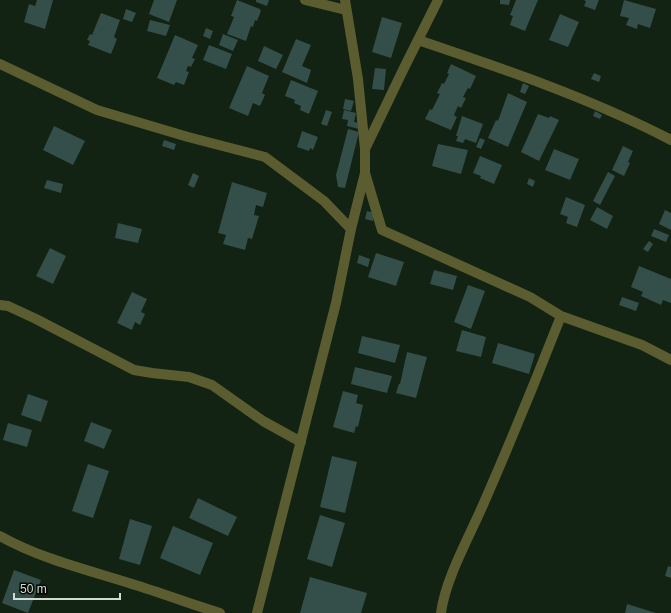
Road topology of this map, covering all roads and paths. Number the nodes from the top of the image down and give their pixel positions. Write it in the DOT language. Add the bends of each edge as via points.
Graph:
graph roads {
  1 [pos="305,0"];
  2 [pos="345,0"];
  3 [pos="438,0"];
  4 [pos="346,10"];
  5 [pos="418,40"];
  6 [pos="0,64"];
  7 [pos="671,140"];
  8 [pos="365,149"];
  9 [pos="365,173"];
  10 [pos="351,229"];
  11 [pos="0,306"];
  12 [pos="561,316"];
  13 [pos="671,360"];
  14 [pos="300,442"];
  15 [pos="0,536"];
  16 [pos="220,613"];
  17 [pos="257,613"];
  18 [pos="441,613"];
  1 -- 4 [label="street"];
  2 -- 4 [label="street"];
  3 -- 5 [label="street"];
  4 -- 8 [label="street" via="358,79"];
  5 -- 7 [label="street" via="499,67 600,106"];
  5 -- 8 [label="street"];
  6 -- 10 [label="street" via="97,110 265,157 324,201"];
  8 -- 9 [label="street"];
  9 -- 10 [label="street"];
  9 -- 12 [label="street" via="382,230 530,297"];
  10 -- 14 [label="street" via="336,303"];
  11 -- 14 [label="street" via="8,306 36,319 134,370 189,377 212,385 263,422"];
  12 -- 13 [label="street" via="642,345"];
  12 -- 18 [label="street" via="454,572 443,600"];
  14 -- 17 [label="street"];
  15 -- 16 [label="street" via="20,547 74,567"];
}
